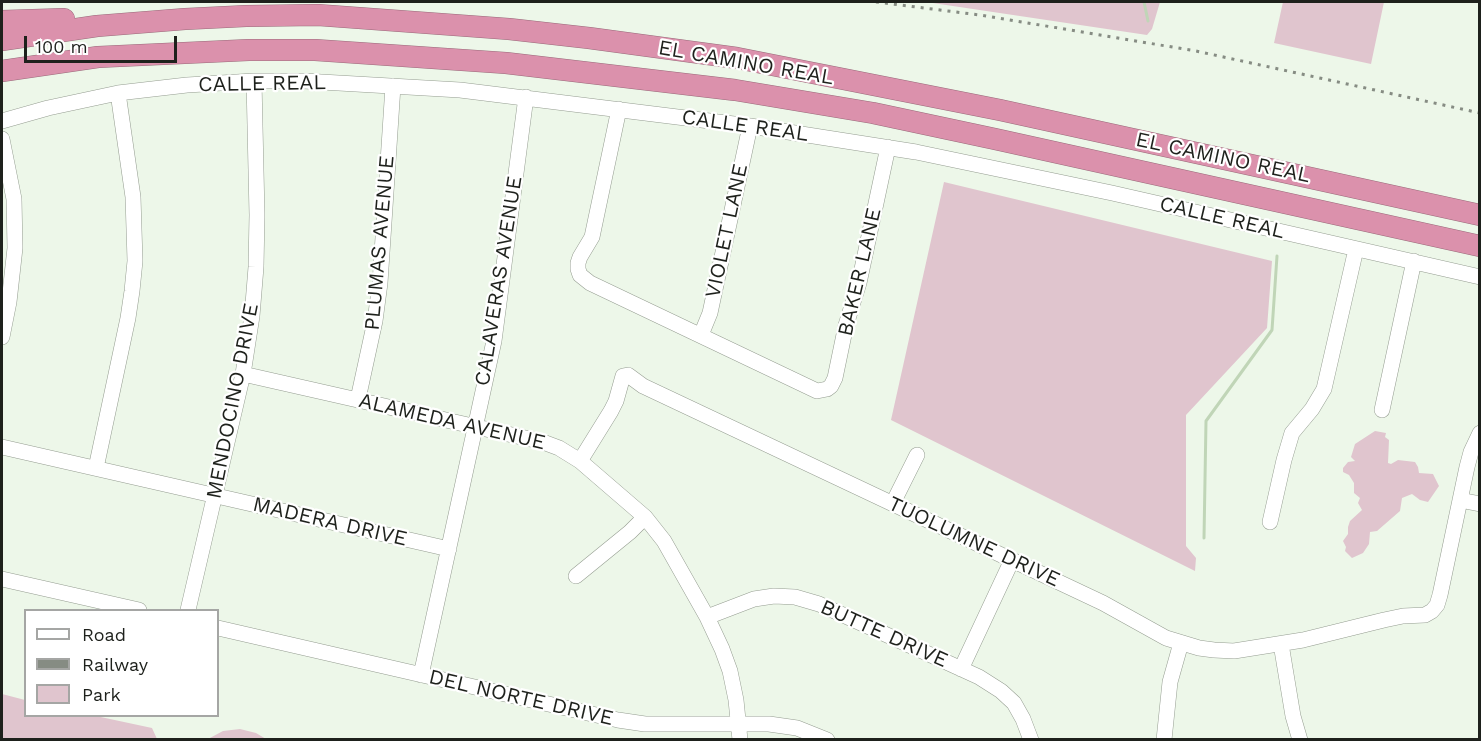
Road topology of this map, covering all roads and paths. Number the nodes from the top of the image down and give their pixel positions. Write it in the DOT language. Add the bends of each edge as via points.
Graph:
graph roads {
  1 [pos="185,19"];
  2 [pos="2,21"];
  3 [pos="2,40"];
  4 [pos="2,71"];
  5 [pos="254,81"];
  6 [pos="393,86"];
  7 [pos="118,93"];
  8 [pos="526,97"];
  9 [pos="619,109"];
  10 [pos="2,121"];
  11 [pos="750,126"];
  12 [pos="2,139"];
  13 [pos="888,147"];
  14 [pos="1479,215"];
  15 [pos="1479,246"];
  16 [pos="1356,249"];
  17 [pos="1414,261"];
  18 [pos="1479,277"];
  19 [pos="701,335"];
  20 [pos="2,337"];
  21 [pos="243,374"];
  22 [pos="358,399"];
  23 [pos="1382,410"];
  24 [pos="475,426"];
  25 [pos="1479,433"];
  26 [pos="2,447"];
  27 [pos="917,455"];
  28 [pos="580,461"];
  29 [pos="96,468"];
  30 [pos="215,495"];
  31 [pos="1460,500"];
  32 [pos="893,503"];
  33 [pos="1479,504"];
  34 [pos="645,517"];
  35 [pos="1270,522"];
  36 [pos="449,549"];
  37 [pos="1012,560"];
  38 [pos="576,576"];
  39 [pos="2,579"];
  40 [pos="136,609"];
  41 [pos="188,609"];
  42 [pos="707,617"];
  43 [pos="219,628"];
  44 [pos="1181,643"];
  45 [pos="1281,644"];
  46 [pos="961,669"];
  47 [pos="421,675"];
  48 [pos="739,732"];
  49 [pos="827,740"];
  50 [pos="1031,740"];
  51 [pos="1164,740"];
  52 [pos="1300,740"];
  1 -- 2 [label="highway"];
  1 -- 3 [label="highway, EL CAMINO REAL" via="97,26"];
  1 -- 14 [label="highway, EL CAMINO REAL" via="318,15 485,27 737,58 1000,110"];
  4 -- 15 [label="highway, EL CAMINO REAL" via="98,57 315,50 506,63 724,88 995,138"];
  5 -- 6 [label="street, CALLE REAL"];
  5 -- 7 [label="street, CALLE REAL"];
  5 -- 21 [label="street, MENDOCINO DRIVE" via="256,267"];
  6 -- 8 [label="street, CALLE REAL"];
  6 -- 22 [label="street, PLUMAS AVENUE" via="380,283"];
  7 -- 10 [label="street, CALLE REAL"];
  7 -- 29 [label="street" via="134,197 135,261 128,318"];
  8 -- 9 [label="street, CALLE REAL"];
  8 -- 24 [label="street, CALAVERAS AVENUE" via="494,341"];
  9 -- 11 [label="street, CALLE REAL"];
  9 -- 19 [label="street" via="592,237 580,257 580,275"];
  11 -- 13 [label="street, CALLE REAL"];
  11 -- 19 [label="street, VIOLET LANE" via="710,313"];
  12 -- 20 [label="street" via="14,199 15,232 13,276"];
  13 -- 16 [label="street, CALLE REAL" via="1101,190"];
  13 -- 19 [label="street, BAKER LANE" via="859,283 831,386 823,391 812,389"];
  16 -- 17 [label="street, CALLE REAL"];
  16 -- 35 [label="street" via="1324,389 1292,433"];
  17 -- 18 [label="street, CALLE REAL"];
  17 -- 23 [label="street"];
  21 -- 22 [label="street, ALAMEDA AVENUE"];
  21 -- 30 [label="street, MENDOCINO DRIVE"];
  22 -- 24 [label="street, ALAMEDA AVENUE"];
  24 -- 28 [label="street, ALAMEDA AVENUE" via="549,444"];
  24 -- 36 [label="street, CALAVERAS AVENUE"];
  25 -- 31 [label="street"];
  26 -- 29 [label="street, MADERA DRIVE"];
  27 -- 32 [label="street"];
  28 -- 32 [label="street, TUOLUMNE DRIVE" via="611,411 625,375"];
  28 -- 34 [label="street, ALAMEDA AVENUE"];
  29 -- 30 [label="street, MADERA DRIVE"];
  30 -- 36 [label="street, MADERA DRIVE"];
  30 -- 41 [label="street, MENDOCINO DRIVE"];
  31 -- 33 [label="street"];
  31 -- 45 [label="street, TUOLUMNE DRIVE" via="1440,595 1432,611"];
  32 -- 37 [label="street, TUOLUMNE DRIVE"];
  34 -- 38 [label="street"];
  34 -- 42 [label="street, ALAMEDA AVENUE" via="664,541"];
  36 -- 47 [label="street, CALAVERAS AVENUE"];
  37 -- 44 [label="street, TUOLUMNE DRIVE"];
  37 -- 46 [label="street"];
  39 -- 40 [label="street"];
  42 -- 46 [label="street, BUTTE DRIVE" via="754,599 795,597 819,604"];
  42 -- 48 [label="street, ALAMEDA AVENUE" via="730,671"];
  43 -- 47 [label="street, DEL NORTE DRIVE"];
  44 -- 45 [label="street, TUOLUMNE DRIVE" via="1224,651"];
  44 -- 51 [label="street" via="1170,682"];
  45 -- 52 [label="street"];
  46 -- 50 [label="street, BUTTE DRIVE" via="1001,691 1014,703"];
  47 -- 48 [label="street, DEL NORTE DRIVE" via="631,722"];
  48 -- 49 [label="street, DEL NORTE DRIVE" via="769,724"];
}
